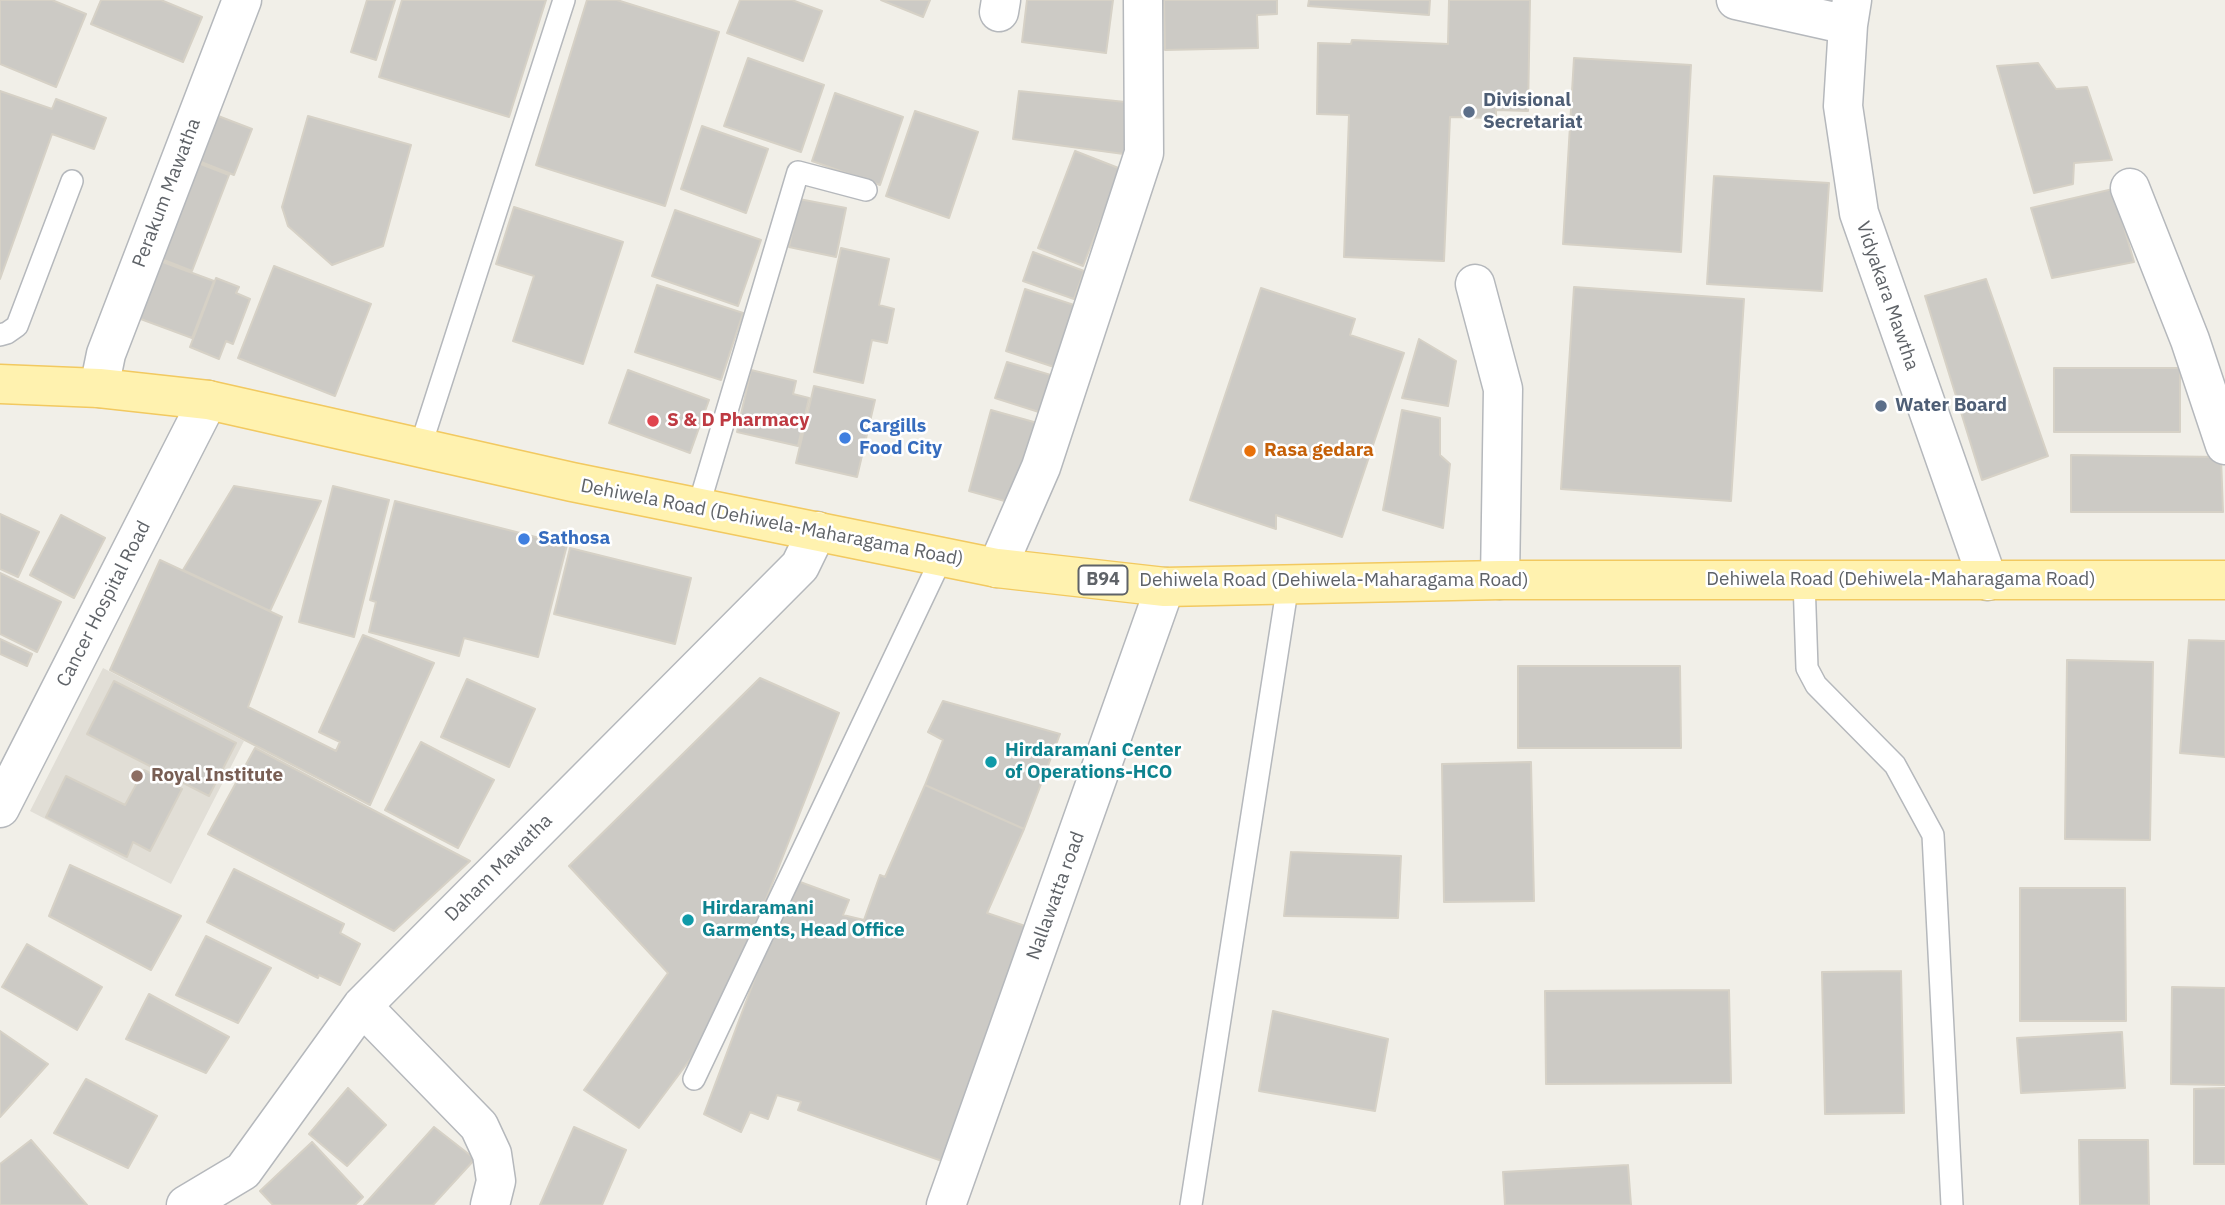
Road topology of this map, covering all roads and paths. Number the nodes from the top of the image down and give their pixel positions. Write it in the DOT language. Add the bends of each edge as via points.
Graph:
graph roads {
  1 [pos="564,0"];
  2 [pos="1143,0"];
  3 [pos="1736,0"];
  4 [pos="238,1"];
  5 [pos="1850,13"];
  6 [pos="72,181"];
  7 [pos="2130,188"];
  8 [pos="866,190"];
  9 [pos="1475,284"];
  10 [pos="0,335"];
  11 [pos="0,384"];
  12 [pos="99,388"];
  13 [pos="208,400"];
  14 [pos="2225,445"];
  15 [pos="420,448"];
  16 [pos="698,508"];
  17 [pos="817,531"];
  18 [pos="942,556"];
  19 [pos="997,568"];
  20 [pos="1500,579"];
  21 [pos="1804,580"];
  22 [pos="2225,580"];
  23 [pos="1988,581"];
  24 [pos="1288,584"];
  25 [pos="1165,587"];
  26 [pos="0,808"];
  27 [pos="362,1006"];
  28 [pos="694,1079"];
  29 [pos="186,1205"];
  30 [pos="490,1205"];
  31 [pos="946,1205"];
  32 [pos="1191,1205"];
  33 [pos="1952,1205"];
  1 -- 15 [label="lane"];
  2 -- 19 [label="street" via="1144,153 1041,467"];
  3 -- 5 [label="street"];
  4 -- 12 [label="street, Perakum Mawatha" via="106,354"];
  5 -- 23 [label="street, Vidyakara Mawtha" via="1843,106 1858,214"];
  6 -- 10 [label="lane" via="17,326"];
  7 -- 14 [label="street" via="2190,340"];
  8 -- 16 [label="lane" via="798,172"];
  9 -- 20 [label="street" via="1503,389"];
  11 -- 12 [label="main road, Dehiwela Road (Dehiwela-Maharagama Road) / B94"];
  12 -- 13 [label="main road, Dehiwela Road (Dehiwela-Maharagama Road) / B94"];
  13 -- 15 [label="main road, Dehiwela Road (Dehiwela-Maharagama Road) / B94"];
  13 -- 26 [label="street, Cancer Hospital Road"];
  15 -- 16 [label="main road, Dehiwela Road (Dehiwela-Maharagama Road) / B94"];
  16 -- 17 [label="main road, Dehiwela Road (Dehiwela-Maharagama Road) / B94"];
  17 -- 18 [label="main road, Dehiwela Road (Dehiwela-Maharagama Road) / B94"];
  17 -- 27 [label="street, Daham Mawatha" via="800,566"];
  18 -- 19 [label="main road, Dehiwela Road (Dehiwela-Maharagama Road) / B94"];
  18 -- 28 [label="lane"];
  19 -- 25 [label="main road, Dehiwela Road (Dehiwela-Maharagama Road) / B94"];
  20 -- 21 [label="main road, Dehiwela Road (Dehiwela-Maharagama Road) / B94"];
  20 -- 24 [label="main road, Dehiwela Road (Dehiwela-Maharagama Road) / B94"];
  21 -- 23 [label="main road, Dehiwela Road (Dehiwela-Maharagama Road) / B94"];
  21 -- 33 [label="lane" via="1807,668 1816,685 1895,765 1933,835"];
  22 -- 23 [label="main road, Dehiwela Road (Dehiwela-Maharagama Road) / B94"];
  24 -- 25 [label="main road, Dehiwela Road (Dehiwela-Maharagama Road) / B94"];
  24 -- 32 [label="lane"];
  25 -- 31 [label="street, Nallawatta road"];
  27 -- 29 [label="street, Daham Mawatha" via="243,1171"];
  27 -- 30 [label="street" via="479,1126 492,1154 496,1181"];
}
